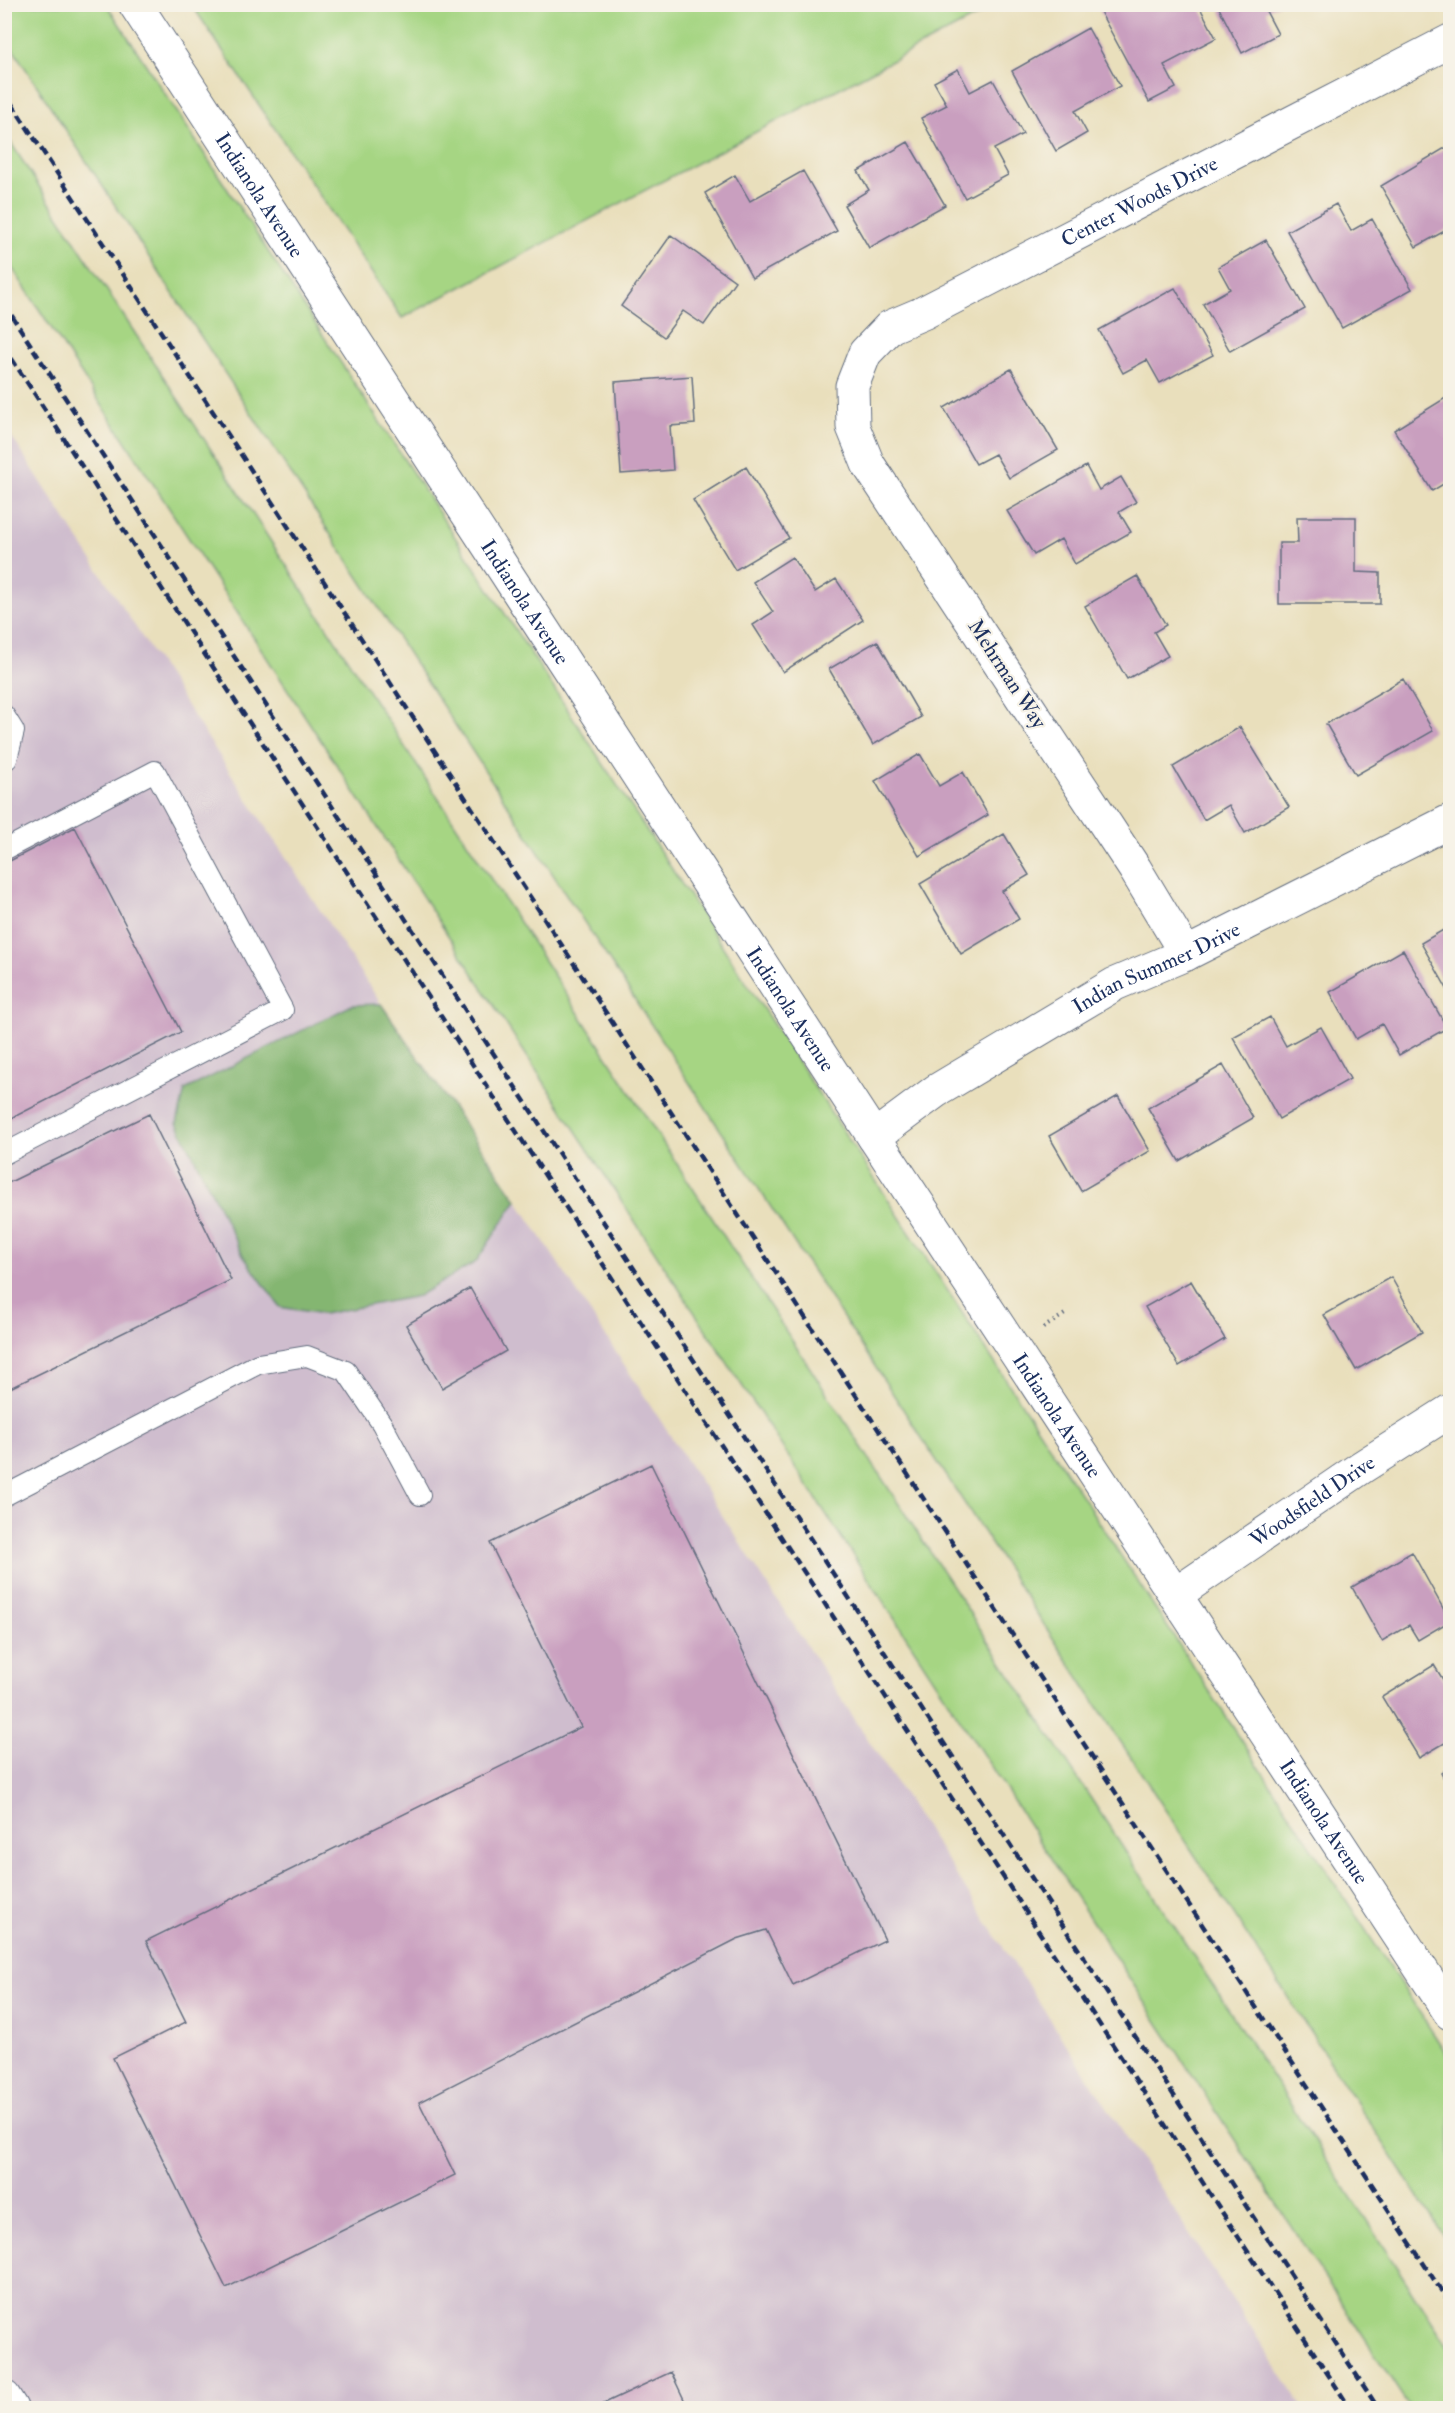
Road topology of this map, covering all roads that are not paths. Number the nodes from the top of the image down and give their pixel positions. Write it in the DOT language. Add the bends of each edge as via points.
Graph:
graph roads {
  1 [pos="135,4"];
  2 [pos="1450,41"];
  3 [pos="852,386"];
  4 [pos="4,715"];
  5 [pos="4,761"];
  6 [pos="1450,821"];
  7 [pos="4,850"];
  8 [pos="1186,954"];
  9 [pos="874,1137"];
  10 [pos="4,1154"];
  11 [pos="1450,1411"];
  12 [pos="420,1495"];
  13 [pos="4,1496"];
  14 [pos="1176,1594"];
  15 [pos="1450,2013"];
  16 [pos="4,2397"];
  17 [pos="10,2409"];
  1 -- 9 [label="main road, Indianola Avenue"];
  2 -- 3 [label="main road, Center Woods Drive" via="934,308 890,327 865,353"];
  3 -- 8 [label="main road, Mehrman Way" via="853,427 868,464 1135,868"];
  4 -- 5 [label="lane" via="14,731 8,759"];
  6 -- 8 [label="main road, Indian Summer Drive"];
  7 -- 10 [label="lane" via="156,771 283,1010"];
  8 -- 9 [label="main road, Indian Summer Drive" via="1114,984 936,1091"];
  9 -- 14 [label="main road, Indianola Avenue"];
  11 -- 14 [label="main road, Woodsfield Drive"];
  12 -- 13 [label="lane" via="382,1424 346,1371 307,1356 258,1364"];
  14 -- 15 [label="main road, Indianola Avenue"];
  16 -- 17 [label="main road"];
}
